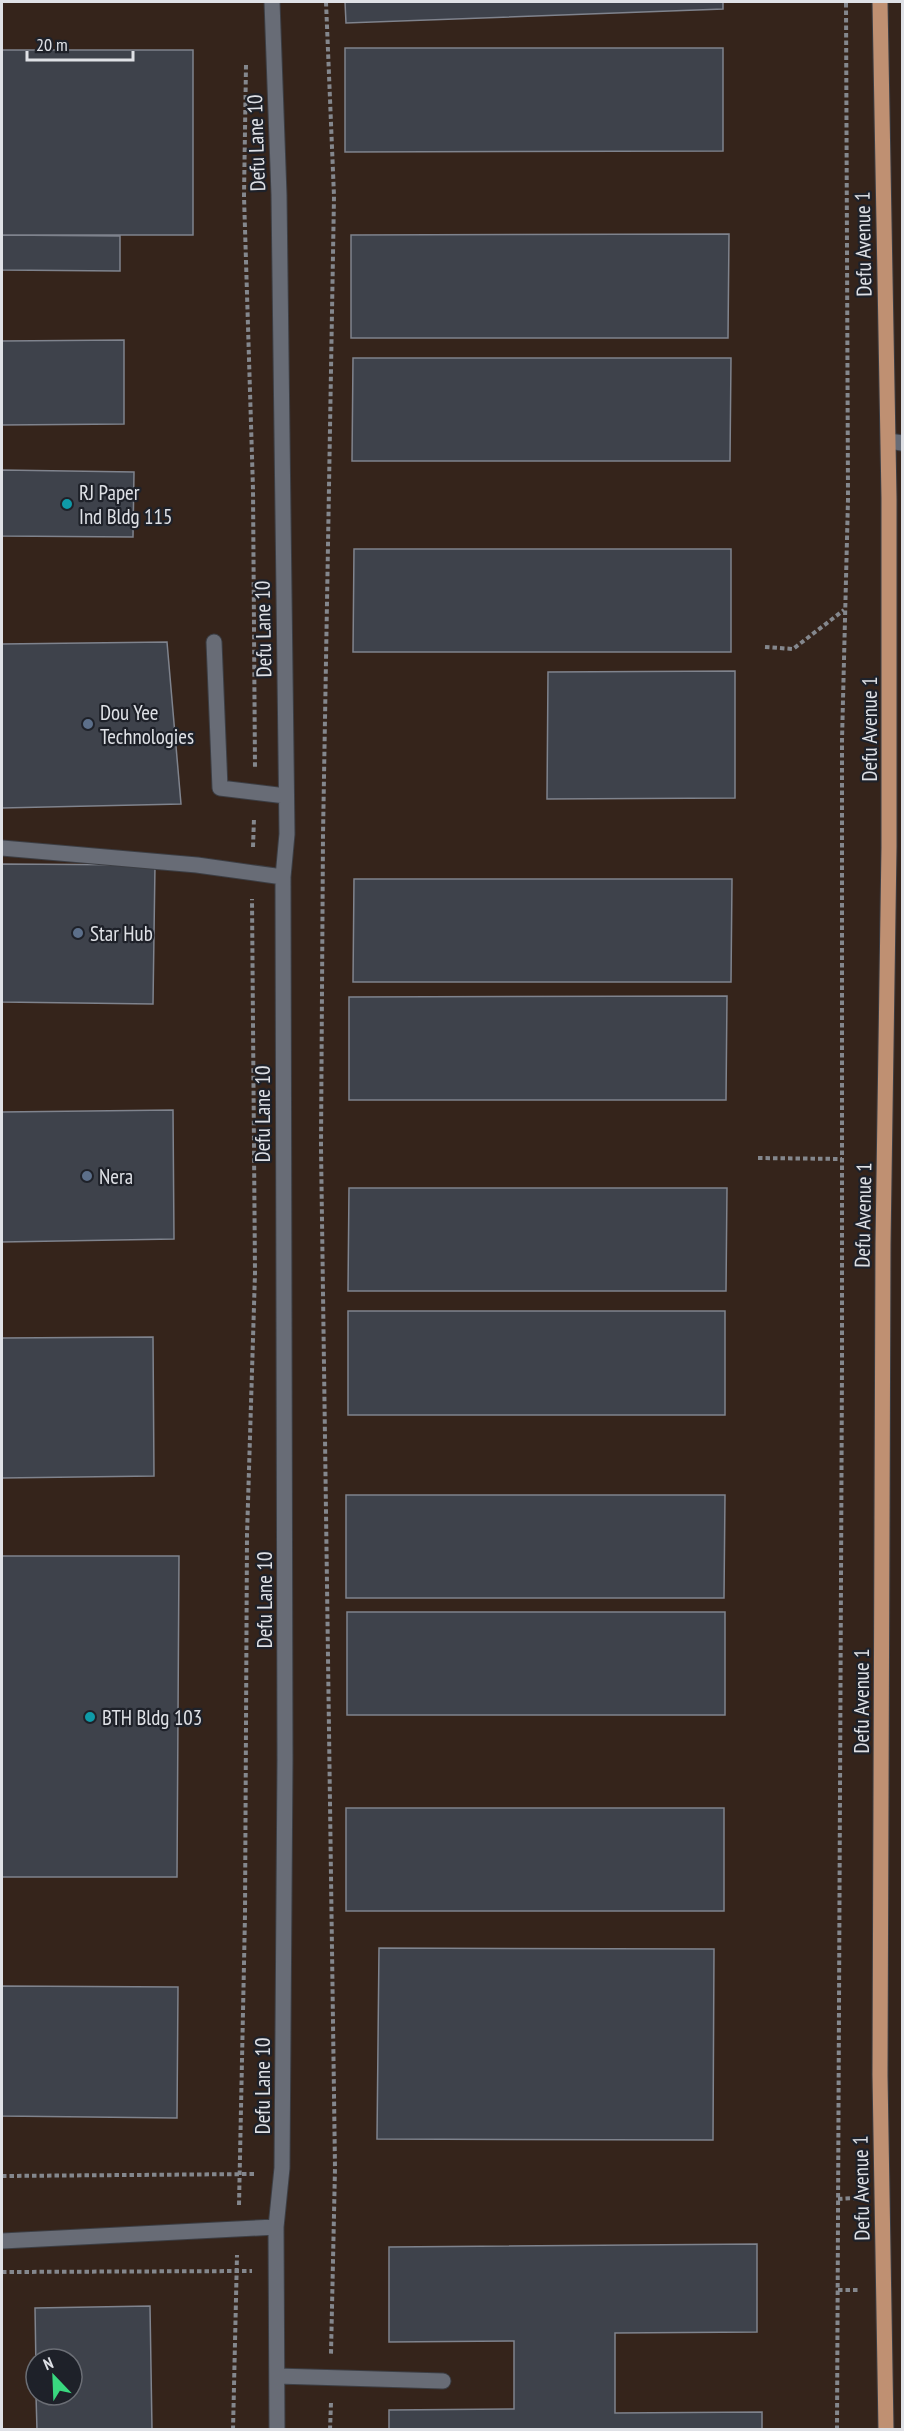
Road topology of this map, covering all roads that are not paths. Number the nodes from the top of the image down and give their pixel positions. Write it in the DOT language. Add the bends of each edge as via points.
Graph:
graph roads {
  1 [pos="272,2"];
  2 [pos="880,2"];
  3 [pos="896,442"];
  4 [pos="214,642"];
  5 [pos="286,796"];
  6 [pos="2,848"];
  7 [pos="283,877"];
  8 [pos="276,2227"];
  9 [pos="2,2241"];
  10 [pos="277,2376"];
  11 [pos="443,2381"];
  12 [pos="278,2430"];
  13 [pos="886,2430"];
  1 -- 5 [label="lane, Defu Lane 10" via="279,195"];
  2 -- 3 [label="main road, Defu Avenue 1"];
  3 -- 13 [label="main road, Defu Avenue 1" via="883,1244 880,2051"];
  4 -- 5 [label="lane" via="220,788"];
  5 -- 7 [label="lane, Defu Lane 10"];
  6 -- 7 [label="lane" via="197,865"];
  7 -- 8 [label="lane, Defu Lane 10" via="285,1760 281,2174"];
  8 -- 9 [label="lane"];
  8 -- 10 [label="lane, Defu Lane 10"];
  10 -- 11 [label="lane"];
  10 -- 12 [label="lane, Defu Lane 10"];
}
